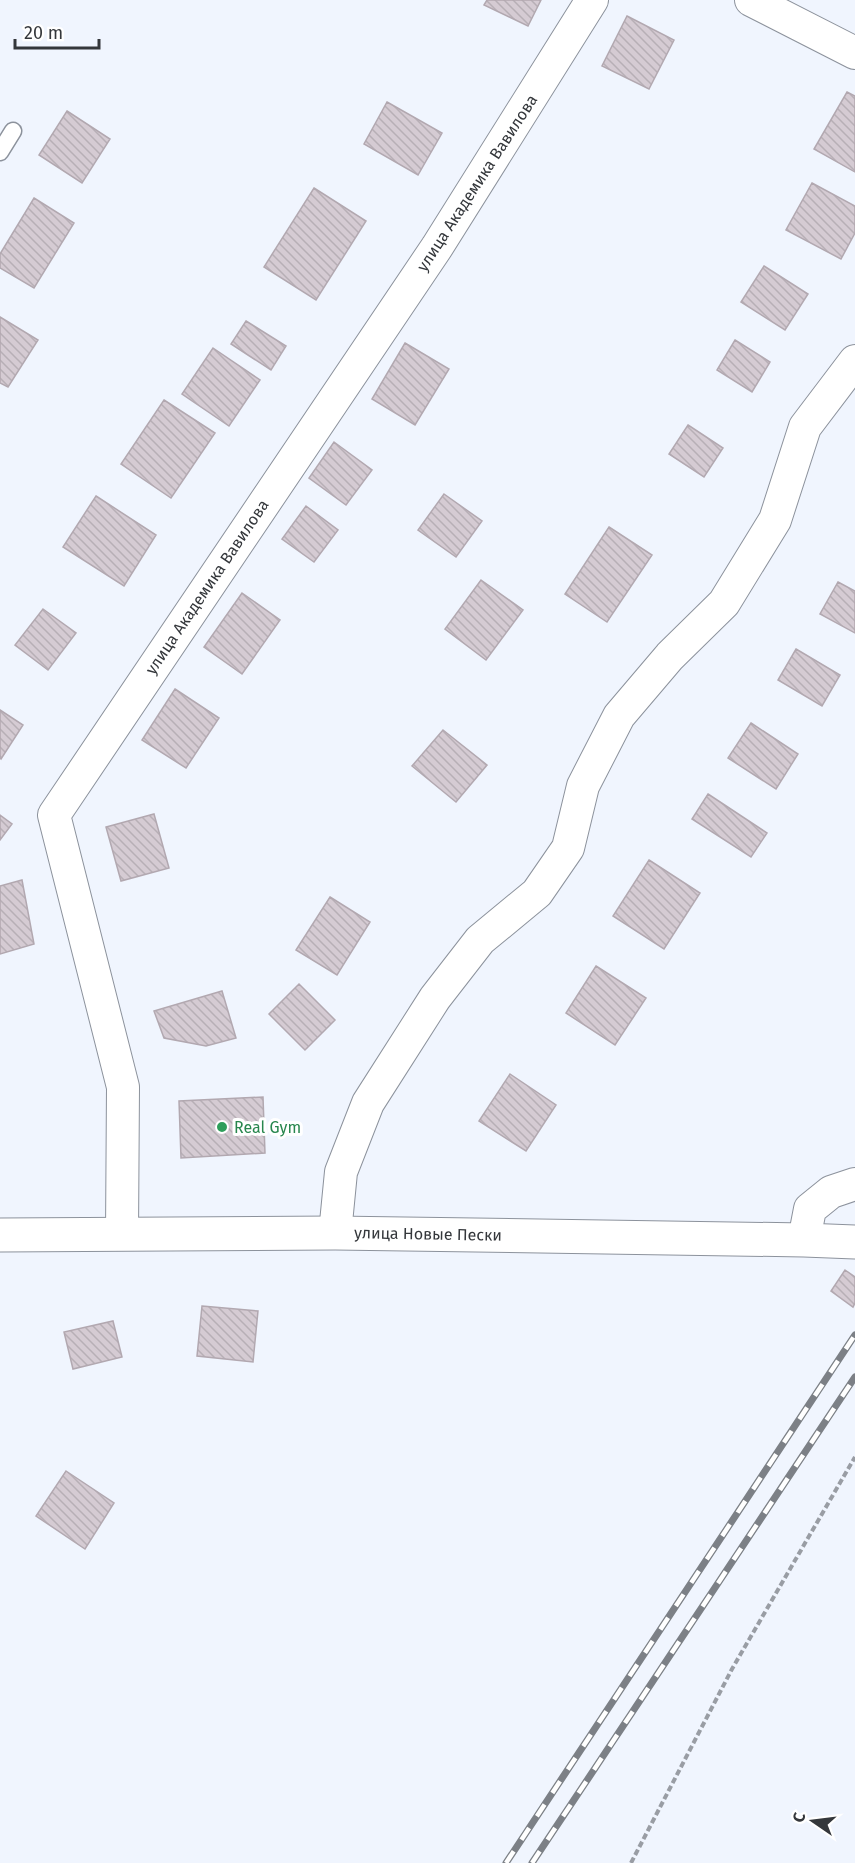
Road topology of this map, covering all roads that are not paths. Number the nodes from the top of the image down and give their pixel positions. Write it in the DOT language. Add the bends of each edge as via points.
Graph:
graph roads {
  1 [pos="592,0"];
  2 [pos="751,0"];
  3 [pos="855,53"];
  4 [pos="12,130"];
  5 [pos="0,152"];
  6 [pos="855,361"];
  7 [pos="855,1184"];
  8 [pos="122,1233"];
  9 [pos="335,1233"];
  10 [pos="0,1235"];
  11 [pos="804,1240"];
  12 [pos="855,1242"];
  1 -- 8 [label="street, улица Академика Вавилова" via="437,247 54,815 123,1087"];
  2 -- 3 [label="street"];
  4 -- 5 [label="lane"];
  6 -- 9 [label="street" via="805,427 775,520 724,603 670,656 619,716 583,786 568,848 537,893 480,940 435,998 368,1103 341,1172"];
  7 -- 11 [label="street" via="831,1192 810,1209"];
  8 -- 9 [label="main road, улица Новые Пески"];
  8 -- 10 [label="main road, улица Новые Пески"];
  9 -- 11 [label="main road, улица Новые Пески"];
  11 -- 12 [label="main road, улица Новые Пески"];
}
